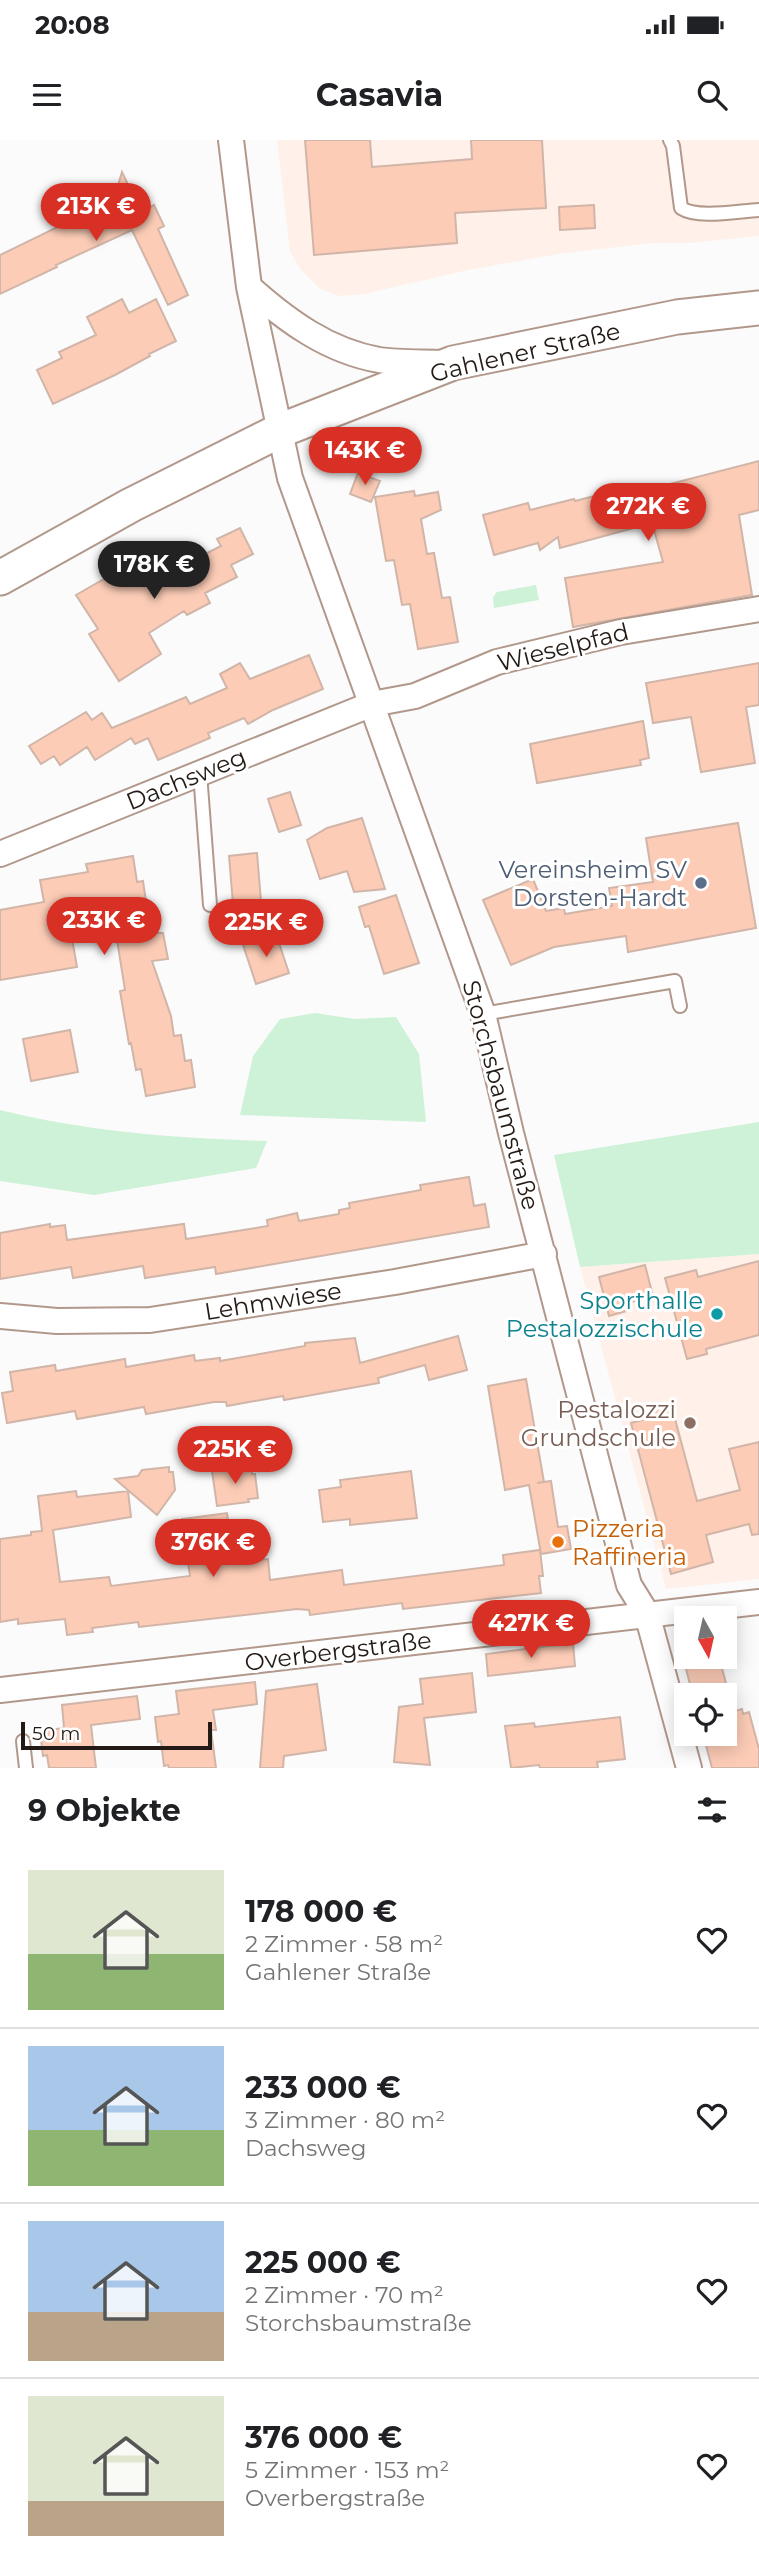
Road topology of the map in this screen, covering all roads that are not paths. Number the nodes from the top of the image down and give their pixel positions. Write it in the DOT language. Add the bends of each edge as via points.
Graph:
graph roads {
  1 [pos="231,140"];
  2 [pos="670,140"];
  3 [pos="759,210"];
  4 [pos="249,287"];
  5 [pos="759,308"];
  6 [pos="453,363"];
  7 [pos="279,431"];
  8 [pos="0,578"];
  9 [pos="759,609"];
  10 [pos="372,704"];
  11 [pos="200,773"];
  12 [pos="0,854"];
  13 [pos="211,905"];
  14 [pos="680,1006"];
  15 [pos="483,1014"];
  16 [pos="544,1254"];
  17 [pos="0,1317"];
  18 [pos="759,1602"];
  19 [pos="647,1614"];
  20 [pos="0,1690"];
  21 [pos="23,1741"];
  22 [pos="26,1768"];
  23 [pos="689,1768"];
  1 -- 4 [label="street, Storchsbaumstraße"];
  2 -- 3 [label="lane" via="681,208 698,214"];
  4 -- 6 [label="street" via="280,314 342,350 380,360"];
  4 -- 7 [label="street, Storchsbaumstraße"];
  5 -- 6 [label="main road, Gahlener Straße" via="677,317"];
  6 -- 7 [label="main road, Gahlener Straße"];
  7 -- 8 [label="main road, Gahlener Straße" via="131,505"];
  7 -- 10 [label="street, Storchsbaumstraße" via="290,478"];
  9 -- 10 [label="street, Wieselpfad" via="608,635 498,662 415,696"];
  10 -- 11 [label="street, Dachsweg"];
  10 -- 15 [label="street, Storchsbaumstraße"];
  11 -- 12 [label="street, Dachsweg"];
  11 -- 13 [label="lane"];
  14 -- 15 [label="lane" via="675,981"];
  15 -- 16 [label="street, Storchsbaumstraße"];
  16 -- 17 [label="street, Lehmwiese" via="150,1321"];
  16 -- 19 [label="street, Storchsbaumstraße" via="629,1586"];
  18 -- 19 [label="street, Overbergstraße"];
  19 -- 20 [label="street, Overbergstraße"];
  19 -- 23 [label="street, Storchsbaumstraße"];
  21 -- 22 [label="lane"];
}
